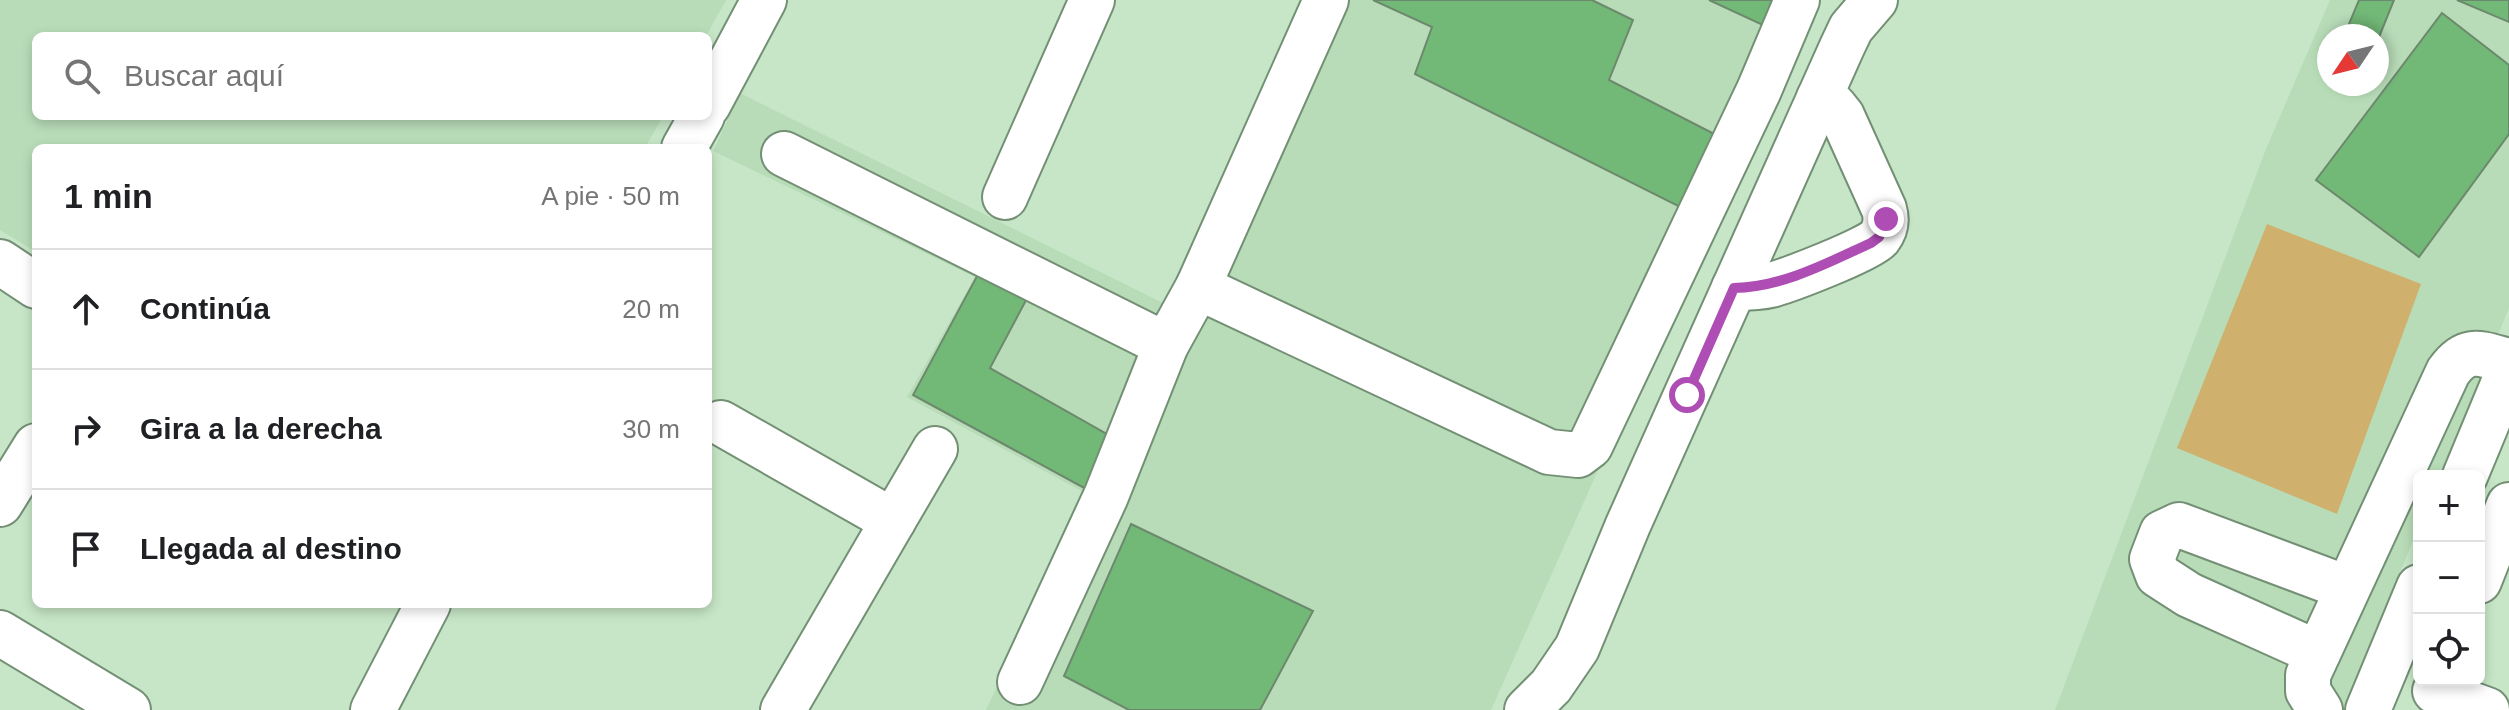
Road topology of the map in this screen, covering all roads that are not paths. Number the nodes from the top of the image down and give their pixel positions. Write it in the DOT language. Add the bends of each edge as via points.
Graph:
graph roads {
  1 [pos="764,0"];
  2 [pos="1092,0"];
  3 [pos="1326,0"];
  4 [pos="1797,0"];
  5 [pos="1875,0"];
  6 [pos="712,98"];
  7 [pos="1819,98"];
  8 [pos="700,120"];
  9 [pos="686,144"];
  10 [pos="784,154"];
  11 [pos="1005,197"];
  12 [pos="0,262"];
  13 [pos="32,283"];
  14 [pos="1198,287"];
  15 [pos="1734,288"];
  16 [pos="1166,345"];
  17 [pos="2509,361"];
  18 [pos="2509,370"];
  19 [pos="721,423"];
  20 [pos="935,449"];
  21 [pos="32,452"];
  22 [pos="2467,470"];
  23 [pos="0,504"];
  24 [pos="2509,505"];
  25 [pos="893,521"];
  26 [pos="2485,566"];
  27 [pos="2347,588"];
  28 [pos="2413,601"];
  29 [pos="426,608"];
  30 [pos="0,633"];
  31 [pos="2318,653"];
  32 [pos="1020,682"];
  33 [pos="2434,694"];
  34 [pos="128,710"];
  35 [pos="373,710"];
  36 [pos="783,710"];
  37 [pos="1527,710"];
  38 [pos="2320,710"];
  39 [pos="2368,710"];
  40 [pos="2487,710"];
  1 -- 6 [label="street"];
  2 -- 11 [label="street"];
  3 -- 14 [label="street"];
  4 -- 14 [label="street" via="1590,446 1578,455 1549,452"];
  5 -- 7 [label="street" via="1851,28"];
  7 -- 15 [label="street"];
  7 -- 15 [label="street" via="1842,116 1884,209 1884,229 1871,243 1782,282"];
  8 -- 9 [label="street"];
  10 -- 16 [label="street"];
  12 -- 13 [label="street"];
  14 -- 16 [label="street"];
  15 -- 37 [label="street" via="1577,648"];
  16 -- 32 [label="street" via="1106,496"];
  17 -- 27 [label="street" via="2473,352 2457,358"];
  18 -- 22 [label="street"];
  19 -- 25 [label="street"];
  20 -- 25 [label="street"];
  21 -- 23 [label="street"];
  24 -- 26 [label="street"];
  25 -- 36 [label="street"];
  27 -- 31 [label="street"];
  27 -- 31 [label="street" via="2179,525 2162,533 2152,559 2158,575 2189,595"];
  28 -- 39 [label="street"];
  29 -- 35 [label="street"];
  30 -- 34 [label="street"];
  31 -- 38 [label="street" via="2308,675 2308,691"];
  33 -- 40 [label="street"];
}
